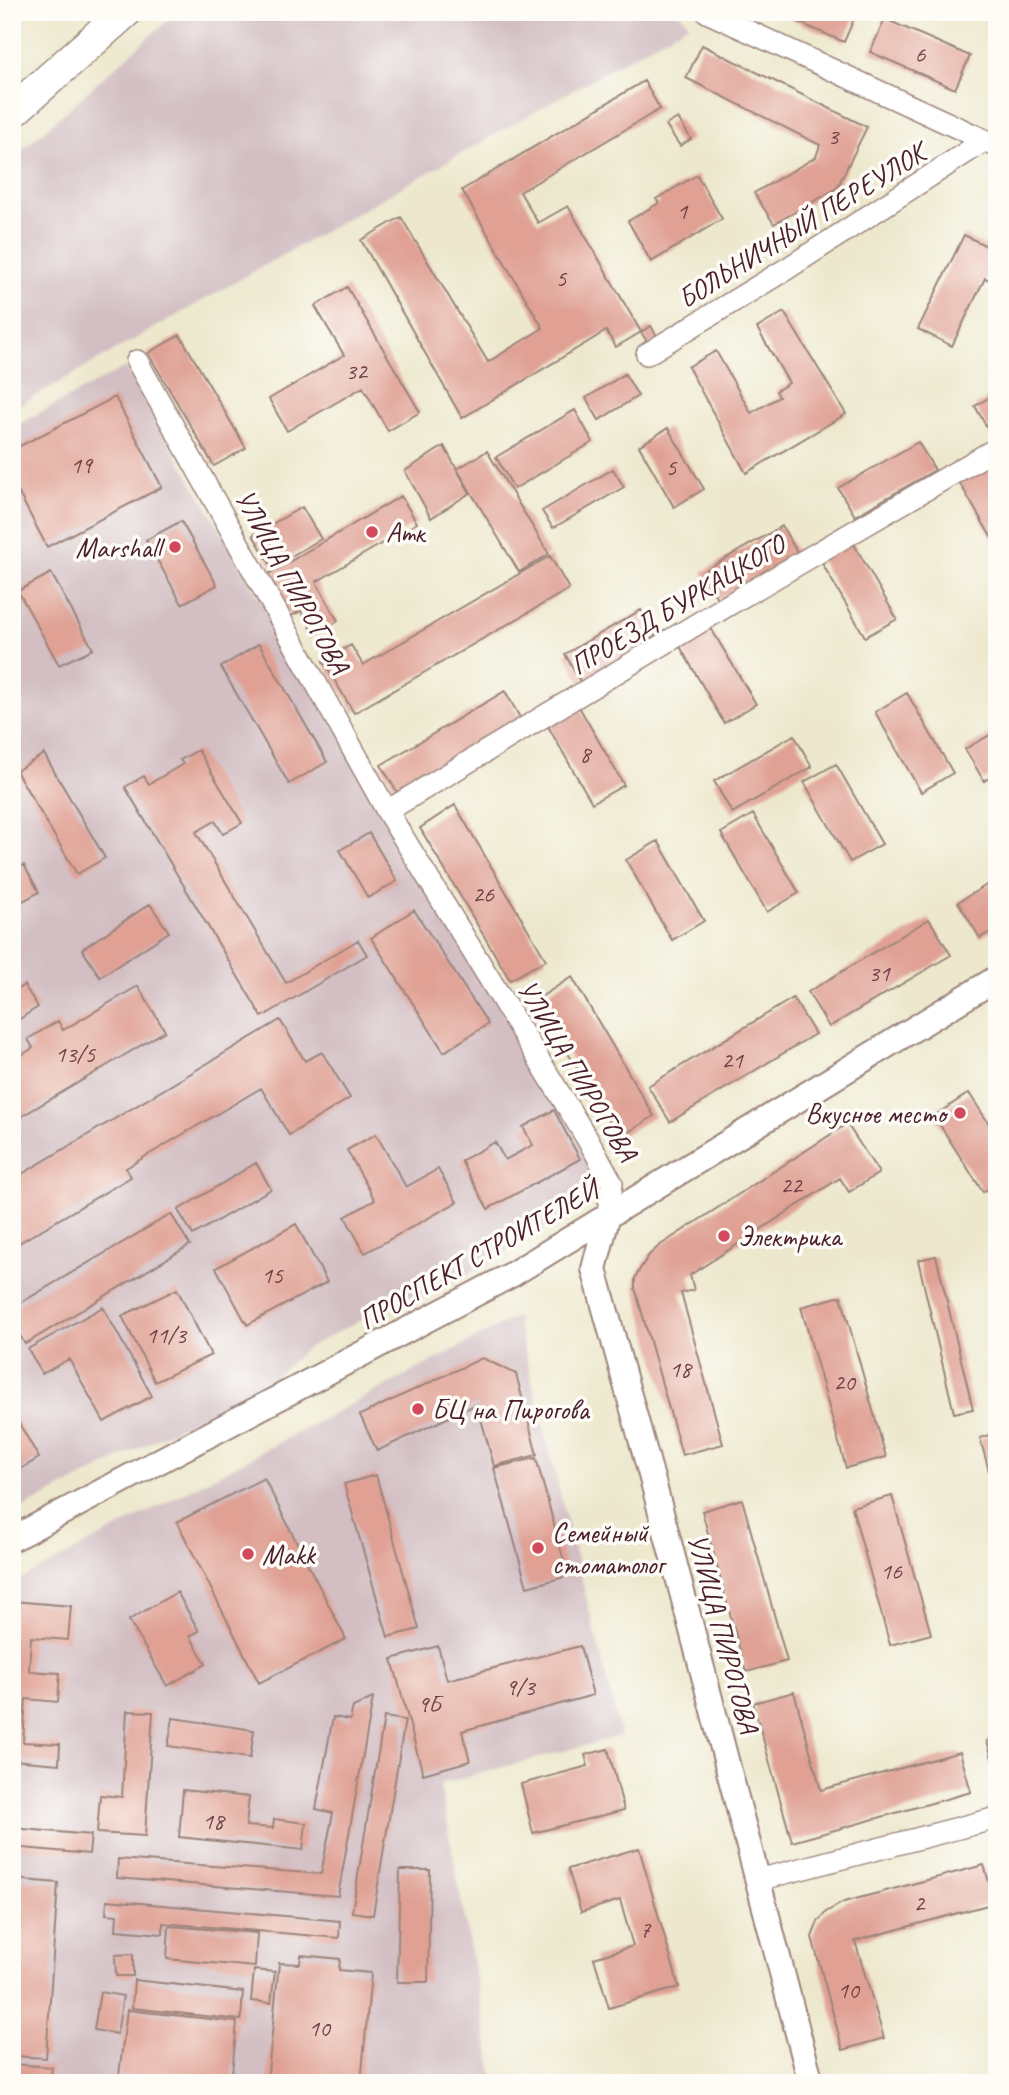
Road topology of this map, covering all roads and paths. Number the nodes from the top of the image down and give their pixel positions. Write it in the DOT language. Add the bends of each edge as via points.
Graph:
graph roads {
  1 [pos="125,12"];
  2 [pos="707,12"];
  3 [pos="12,112"];
  4 [pos="991,144"];
  5 [pos="647,354"];
  6 [pos="137,361"];
  7 [pos="997,448"];
  8 [pos="387,811"];
  9 [pos="997,978"];
  10 [pos="608,1214"];
  11 [pos="12,1539"];
  12 [pos="997,1818"];
  13 [pos="758,1880"];
  14 [pos="811,2083"];
  1 -- 3 [label="main road"];
  2 -- 4 [label="street"];
  4 -- 5 [label="street, БОЛЬНИЧНЫЙ ПЕРЕУЛОК"];
  6 -- 8 [label="street, УЛИЦА ПИРОГОВА"];
  7 -- 8 [label="street, ПРОЕЗД БУРКАЦКОГО"];
  8 -- 10 [label="street, УЛИЦА ПИРОГОВА" via="612,1182"];
  9 -- 10 [label="street, ПРОСПЕКТ СТРОИТЕЛЕЙ"];
  10 -- 11 [label="street, ПРОСПЕКТ СТРОИТЕЛЕЙ" via="511,1275"];
  10 -- 13 [label="street, УЛИЦА ПИРОГОВА" via="594,1269"];
  12 -- 13 [label="street"];
  13 -- 14 [label="street, УЛИЦА ПИРОГОВА"];
}
